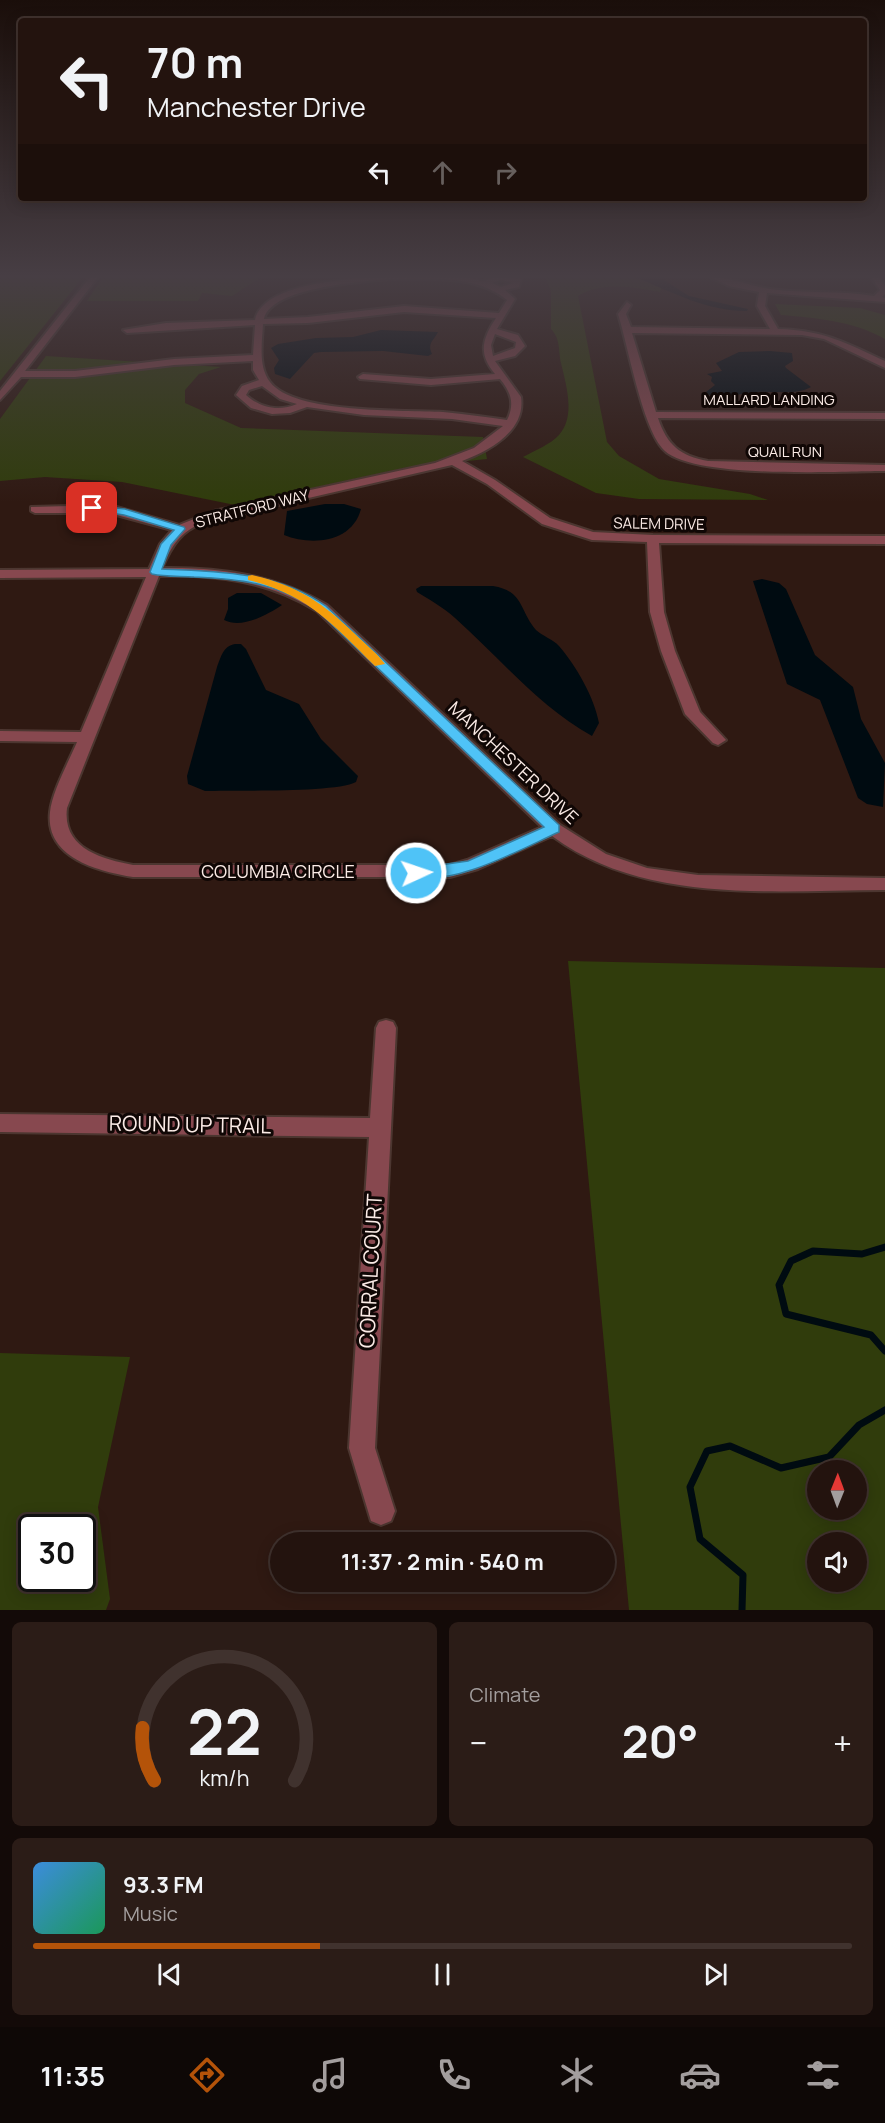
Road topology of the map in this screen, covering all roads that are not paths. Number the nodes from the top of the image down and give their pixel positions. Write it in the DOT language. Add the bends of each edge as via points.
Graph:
graph roads {
  1 [pos="36,352"];
  2 [pos="258,352"];
  3 [pos="489,352"];
  4 [pos="515,352"];
  5 [pos="635,352"];
  6 [pos="855,352"];
  7 [pos="258,358"];
  8 [pos="490,359"];
  9 [pos="880,364"];
  10 [pos="864,367"];
  11 [pos="18,375"];
  12 [pos="503,376"];
  13 [pos="363,377"];
  14 [pos="263,382"];
  15 [pos="0,397"];
  16 [pos="306,404"];
  17 [pos="653,415"];
  18 [pos="885,416"];
  19 [pos="510,424"];
  20 [pos="453,461"];
  21 [pos="885,468"];
  22 [pos="35,509"];
  23 [pos="180,529"];
  24 [pos="653,539"];
  25 [pos="885,540"];
  26 [pos="0,563"];
  27 [pos="155,572"];
  28 [pos="0,574"];
  29 [pos="0,736"];
  30 [pos="87,737"];
  31 [pos="718,741"];
  32 [pos="69,781"];
  33 [pos="554,829"];
  34 [pos="885,884"];
  35 [pos="386,1028"];
  36 [pos="0,1123"];
  37 [pos="379,1128"];
  38 [pos="381,1510"];
  1 -- 11 [label="street"];
  2 -- 7 [label="street"];
  3 -- 8 [label="street"];
  4 -- 8 [label="street"];
  5 -- 17 [label="street"];
  6 -- 9 [label="street"];
  7 -- 11 [label="street" via="174,362 75,374"];
  7 -- 14 [label="street"];
  8 -- 12 [label="street"];
  9 -- 10 [label="street"];
  11 -- 15 [label="street"];
  12 -- 13 [label="street" via="432,382"];
  12 -- 19 [label="street" via="517,399 516,414"];
  14 -- 16 [label="street" via="283,396"];
  14 -- 16 [label="street" via="245,388 241,391 243,397 256,406 277,411"];
  16 -- 19 [label="street" via="342,411 435,415"];
  17 -- 18 [label="street, MALLARD LANDING"];
  17 -- 21 [label="street, QUAIL RUN" via="663,443 686,459 723,466"];
  19 -- 20 [label="street, STRATFORD WAY" via="486,446"];
  20 -- 23 [label="street, STRATFORD WAY" via="214,515"];
  20 -- 24 [label="street, SALEM DRIVE" via="557,527 601,537"];
  22 -- 23 [label="street" via="110,509"];
  23 -- 27 [label="street, STRATFORD WAY" via="166,544"];
  24 -- 25 [label="street, SALEM DRIVE"];
  24 -- 31 [label="street" via="657,612 668,651 693,714"];
  26 -- 27 [label="street, MANCHESTER DRIVE"];
  27 -- 28 [label="street, MANCHESTER DRIVE"];
  27 -- 30 [label="street, STRATFORD WAY"];
  27 -- 33 [label="street, MANCHESTER DRIVE" via="242,576 271,582 306,597"];
  29 -- 30 [label="street"];
  30 -- 32 [label="street, STRATFORD WAY"];
  32 -- 33 [label="street, COLUMBIA CIRCLE" via="58,810 58,824 66,843 104,867 133,871 450,871"];
  33 -- 34 [label="street, MANCHESTER DRIVE" via="610,865 682,882"];
  35 -- 37 [label="street, CORRAL COURT"];
  36 -- 37 [label="street, ROUND UP TRAIL"];
  37 -- 38 [label="street, CORRAL COURT" via="362,1448"];
}
